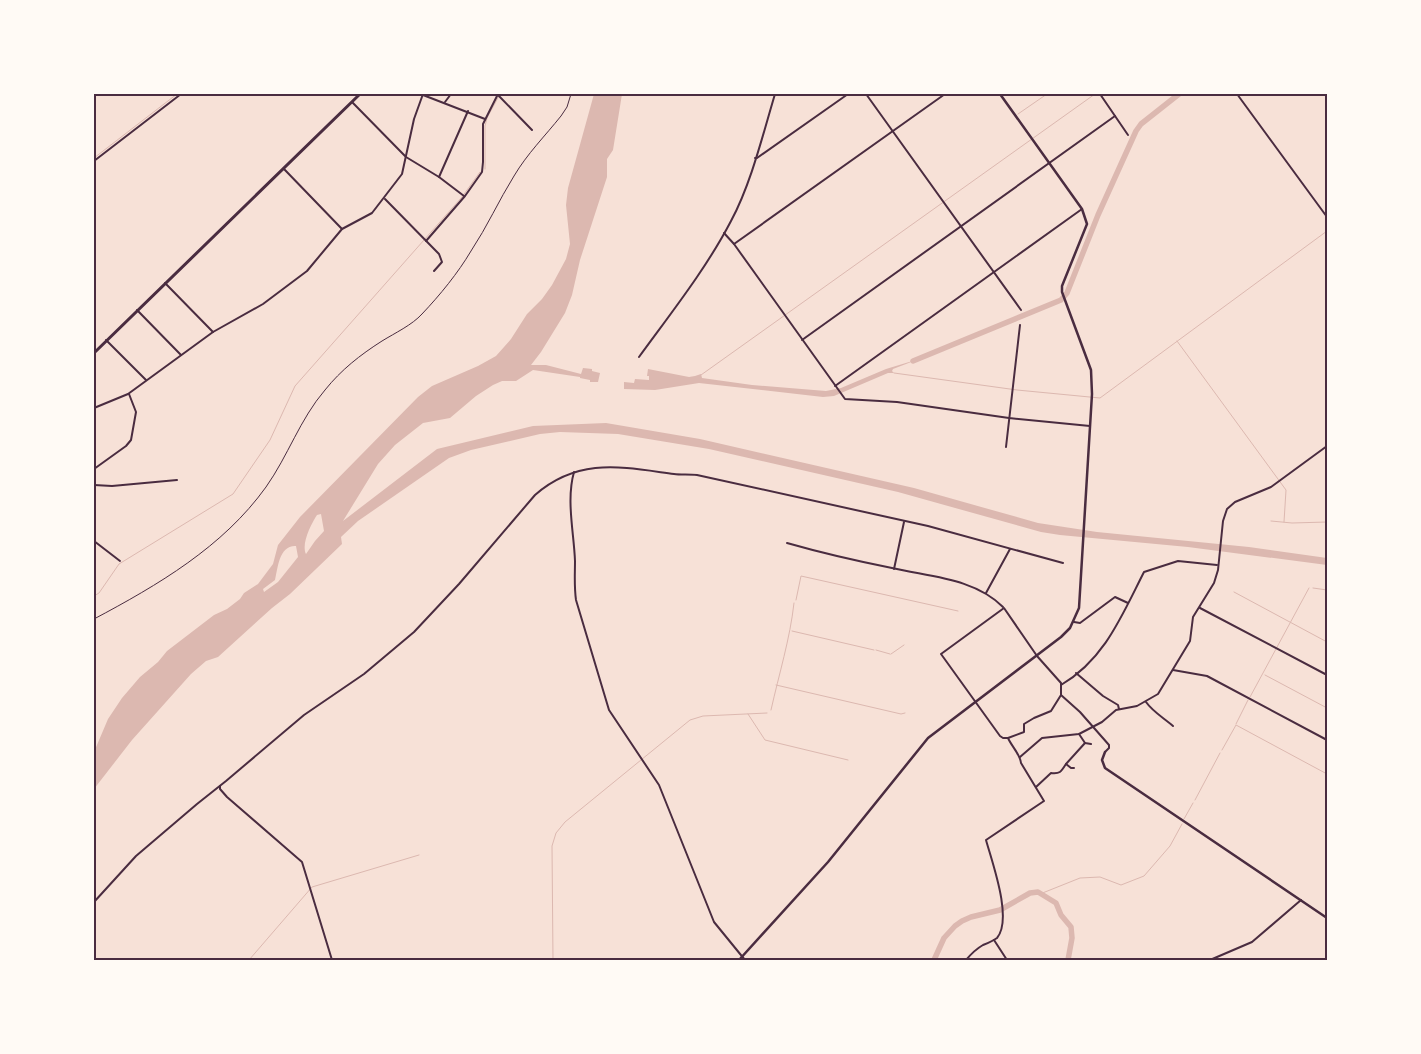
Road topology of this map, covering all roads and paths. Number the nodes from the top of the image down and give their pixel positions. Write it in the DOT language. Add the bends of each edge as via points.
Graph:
graph roads {
  1 [pos="181,94"];
  2 [pos="360,94"];
  3 [pos="423,94"];
  4 [pos="451,94"];
  5 [pos="498,94"];
  6 [pos="571,94"];
  7 [pos="775,94"];
  8 [pos="848,94"];
  9 [pos="866,94"];
  10 [pos="945,94"];
  11 [pos="1000,94"];
  12 [pos="1100,94"];
  13 [pos="1237,94"];
  14 [pos="352,102"];
  15 [pos="445,102"];
  16 [pos="468,111"];
  17 [pos="1115,116"];
  18 [pos="485,119"];
  19 [pos="532,130"];
  20 [pos="893,131"];
  21 [pos="1128,134"];
  22 [pos="406,157"];
  23 [pos="755,158"];
  24 [pos="94,162"];
  25 [pos="1049,163"];
  26 [pos="284,168"];
  27 [pos="439,177"];
  28 [pos="465,196"];
  29 [pos="384,198"];
  30 [pos="1082,209"];
  31 [pos="1327,217"];
  32 [pos="960,226"];
  33 [pos="342,229"];
  34 [pos="724,233"];
  35 [pos="426,241"];
  36 [pos="734,244"];
  37 [pos="434,271"];
  38 [pos="994,272"];
  39 [pos="165,283"];
  40 [pos="137,310"];
  41 [pos="1020,310"];
  42 [pos="1020,325"];
  43 [pos="213,332"];
  44 [pos="106,340"];
  45 [pos="802,340"];
  46 [pos="94,353"];
  47 [pos="181,355"];
  48 [pos="639,357"];
  49 [pos="146,380"];
  50 [pos="836,387"];
  51 [pos="128,394"];
  52 [pos="94,402"];
  53 [pos="95,408"];
  54 [pos="1009,418"];
  55 [pos="1090,426"];
  56 [pos="1327,446"];
  57 [pos="1006,447"];
  58 [pos="94,469"];
  59 [pos="574,472"];
  60 [pos="177,480"];
  61 [pos="94,485"];
  62 [pos="904,522"];
  63 [pos="94,543"];
  64 [pos="787,543"];
  65 [pos="1010,549"];
  66 [pos="120,561"];
  67 [pos="1063,563"];
  68 [pos="1218,565"];
  69 [pos="894,569"];
  70 [pos="986,593"];
  71 [pos="1128,603"];
  72 [pos="1004,608"];
  73 [pos="1200,608"];
  74 [pos="94,619"];
  75 [pos="1074,622"];
  76 [pos="1037,656"];
  77 [pos="1173,670"];
  78 [pos="1076,672"];
  79 [pos="1327,675"];
  80 [pos="1061,685"];
  81 [pos="1061,695"];
  82 [pos="975,701"];
  83 [pos="1146,702"];
  84 [pos="1120,708"];
  85 [pos="1173,726"];
  86 [pos="1093,728"];
  87 [pos="1079,734"];
  88 [pos="1008,738"];
  89 [pos="1327,740"];
  90 [pos="1085,743"];
  91 [pos="1091,744"];
  92 [pos="1105,752"];
  93 [pos="1020,757"];
  94 [pos="1066,764"];
  95 [pos="1074,768"];
  96 [pos="220,786"];
  97 [pos="1036,787"];
  98 [pos="1301,900"];
  99 [pos="94,902"];
  100 [pos="1327,918"];
  101 [pos="994,940"];
  102 [pos="742,959"];
  103 [pos="332,960"];
  104 [pos="966,960"];
  105 [pos="1007,960"];
  106 [pos="1210,960"];
  1 -- 24 [label="street"];
  2 -- 14 [label="main road"];
  3 -- 15 [label="street"];
  3 -- 22 [label="street" via="415,114"];
  4 -- 15 [label="street"];
  5 -- 18 [label="street"];
  5 -- 19 [label="street"];
  6 -- 74 [label="path" via="561,116 506,188 465,261 422,314 357,358 324,391 304,419 276,471 245,512 187,564"];
  7 -- 23 [label="street"];
  8 -- 23 [label="street"];
  9 -- 20 [label="street"];
  10 -- 20 [label="street"];
  11 -- 25 [label="street"];
  12 -- 17 [label="street"];
  13 -- 31 [label="street"];
  14 -- 22 [label="street"];
  14 -- 26 [label="main road"];
  15 -- 16 [label="street"];
  16 -- 18 [label="street"];
  16 -- 27 [label="street"];
  17 -- 21 [label="street"];
  17 -- 25 [label="street"];
  18 -- 28 [label="street" via="482,169"];
  20 -- 32 [label="street"];
  20 -- 36 [label="street"];
  22 -- 27 [label="street"];
  22 -- 29 [label="street" via="402,174"];
  23 -- 34 [label="street" via="734,216"];
  25 -- 30 [label="street"];
  25 -- 32 [label="street"];
  26 -- 33 [label="street"];
  26 -- 39 [label="main road"];
  27 -- 28 [label="street"];
  28 -- 35 [label="street"];
  29 -- 33 [label="street" via="369,215"];
  29 -- 35 [label="street"];
  30 -- 38 [label="street"];
  30 -- 55 [label="street" via="1087,224 1062,292 1091,370"];
  32 -- 38 [label="street"];
  32 -- 45 [label="street"];
  33 -- 43 [label="street" via="304,273 263,304"];
  34 -- 36 [label="street"];
  34 -- 48 [label="street"];
  35 -- 37 [label="street" via="442,262"];
  36 -- 45 [label="street"];
  38 -- 41 [label="street"];
  38 -- 50 [label="street"];
  39 -- 40 [label="main road"];
  39 -- 43 [label="street"];
  40 -- 44 [label="main road"];
  40 -- 47 [label="street"];
  42 -- 54 [label="street"];
  43 -- 47 [label="street"];
  44 -- 46 [label="main road"];
  44 -- 49 [label="street"];
  45 -- 50 [label="street"];
  47 -- 49 [label="street"];
  49 -- 51 [label="street"];
  50 -- 54 [label="street" via="843,397 850,400 897,402"];
  51 -- 53 [label="street"];
  51 -- 58 [label="street" via="136,412 131,440"];
  52 -- 53 [label="street"];
  54 -- 55 [label="street"];
  54 -- 57 [label="street"];
  55 -- 75 [label="street" via="1079,608"];
  56 -- 68 [label="street" via="1271,487 1229,506 1222,527"];
  59 -- 62 [label="street" via="588,468 634,468 697,475"];
  59 -- 96 [label="street" via="535,495 414,632 360,677 304,715"];
  59 -- 102 [label="street" via="571,511 575,564 573,584 609,710 659,785 714,922"];
  60 -- 61 [label="street"];
  62 -- 65 [label="street"];
  62 -- 69 [label="street"];
  63 -- 66 [label="street"];
  64 -- 69 [label="street"];
  65 -- 67 [label="street"];
  65 -- 70 [label="street"];
  68 -- 71 [label="street" via="1178,561 1146,571"];
  68 -- 73 [label="street" via="1213,588"];
  69 -- 70 [label="street" via="944,578"];
  70 -- 72 [label="street"];
  71 -- 75 [label="street" via="1115,596 1080,623"];
  71 -- 78 [label="street" via="1107,642"];
  72 -- 76 [label="street"];
  72 -- 82 [label="street" via="941,654"];
  73 -- 77 [label="street" via="1192,620 1190,641"];
  73 -- 79 [label="street"];
  75 -- 76 [label="street" via="1066,633"];
  76 -- 80 [label="street"];
  76 -- 82 [label="street"];
  77 -- 83 [label="street" via="1158,694"];
  77 -- 89 [label="street" via="1207,676"];
  78 -- 80 [label="street"];
  78 -- 84 [label="street"];
  80 -- 81 [label="street"];
  81 -- 86 [label="street"];
  81 -- 88 [label="street" via="1051,711 1024,724 1024,732"];
  82 -- 88 [label="street" via="1000,736"];
  82 -- 102 [label="street" via="920,746 828,862"];
  83 -- 84 [label="street"];
  83 -- 85 [label="street"];
  84 -- 86 [label="street"];
  86 -- 87 [label="street"];
  86 -- 92 [label="street" via="1109,745"];
  87 -- 90 [label="street"];
  87 -- 93 [label="street" via="1042,738"];
  88 -- 93 [label="street"];
  90 -- 91 [label="street"];
  90 -- 94 [label="street"];
  92 -- 98 [label="street" via="1102,760 1105,768"];
  93 -- 97 [label="street"];
  94 -- 95 [label="street"];
  94 -- 97 [label="street" via="1062,771 1051,773"];
  96 -- 99 [label="street" via="136,856"];
  96 -- 103 [label="street" via="227,797 302,862"];
  97 -- 101 [label="street" via="1044,801 986,840 1002,906 1001,929"];
  98 -- 100 [label="street"];
  98 -- 106 [label="street" via="1252,942"];
  101 -- 104 [label="street" via="977,949"];
  101 -- 105 [label="street"];
}
